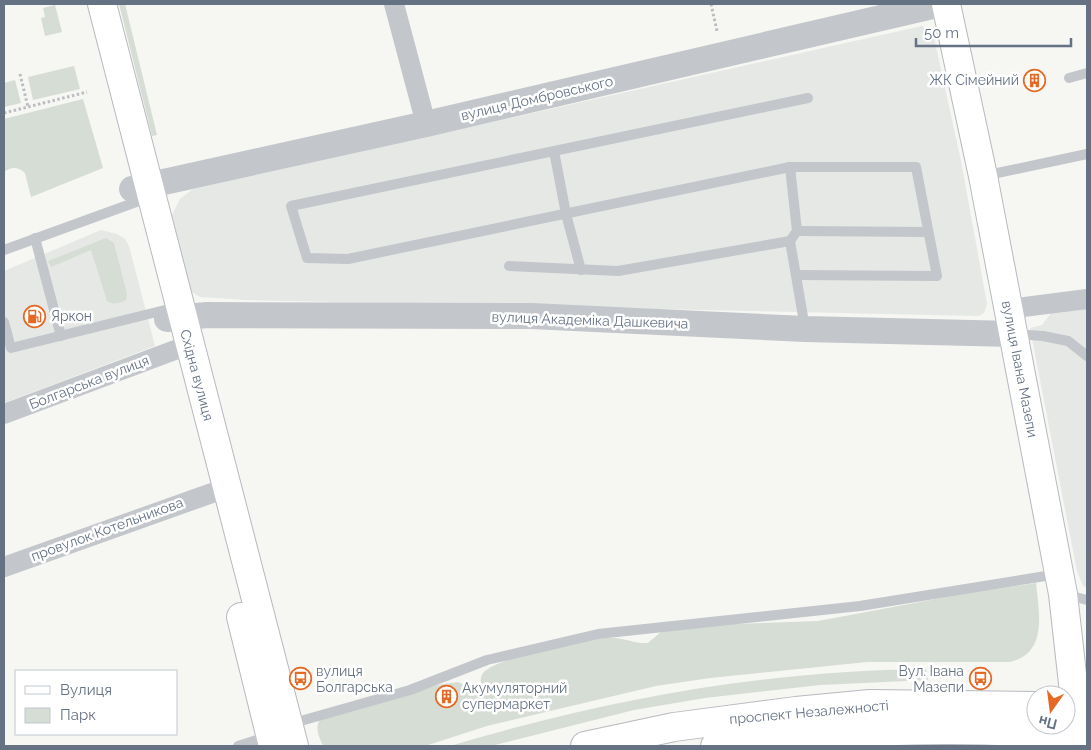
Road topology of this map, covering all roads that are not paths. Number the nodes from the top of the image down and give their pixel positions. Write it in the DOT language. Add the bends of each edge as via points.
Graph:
graph roads {
  1 [pos="86,4"];
  2 [pos="102,4"];
  3 [pos="394,4"];
  4 [pos="941,4"];
  5 [pos="946,4"];
  6 [pos="1087,73"];
  7 [pos="1069,78"];
  8 [pos="808,98"];
  9 [pos="426,124"];
  10 [pos="554,151"];
  11 [pos="1087,154"];
  12 [pos="790,167"];
  13 [pos="983,176"];
  14 [pos="142,194"];
  15 [pos="566,214"];
  16 [pos="797,231"];
  17 [pos="928,232"];
  18 [pos="35,238"];
  19 [pos="790,241"];
  20 [pos="4,250"];
  21 [pos="508,266"];
  22 [pos="581,270"];
  23 [pos="796,275"];
  24 [pos="1087,299"];
  25 [pos="171,316"];
  26 [pos="4,322"];
  27 [pos="1011,322"];
  28 [pos="805,329"];
  29 [pos="62,336"];
  30 [pos="175,350"];
  31 [pos="1087,356"];
  32 [pos="4,414"];
  33 [pos="212,493"];
  34 [pos="4,567"];
  35 [pos="1070,589"];
  36 [pos="1026,706"];
  37 [pos="1079,720"];
  38 [pos="281,738"];
  39 [pos="238,746"];
  40 [pos="585,746"];
  41 [pos="715,746"];
  1 -- 14 [label="main road, Східна вулиця"];
  2 -- 14 [label="main road, Східна вулиця"];
  3 -- 9 [label="street"];
  4 -- 9 [label="street, вулиця Домбровського"];
  5 -- 13 [label="main road, вулиця Івана Мазепи"];
  6 -- 7 [label="lane"];
  8 -- 10 [label="lane"];
  9 -- 14 [label="street, вулиця Домбровського"];
  10 -- 15 [label="lane"];
  10 -- 15 [label="lane" via="291,206 307,258 348,260"];
  11 -- 13 [label="lane"];
  12 -- 15 [label="lane"];
  12 -- 16 [label="lane"];
  12 -- 17 [label="lane" via="916,167"];
  13 -- 27 [label="main road, вулиця Івана Мазепи"];
  14 -- 18 [label="lane"];
  14 -- 25 [label="main road, Східна вулиця"];
  15 -- 22 [label="lane"];
  16 -- 17 [label="lane"];
  16 -- 19 [label="lane"];
  17 -- 23 [label="lane" via="936,276"];
  18 -- 20 [label="lane"];
  18 -- 29 [label="lane"];
  19 -- 22 [label="lane" via="618,271"];
  19 -- 23 [label="lane"];
  21 -- 22 [label="lane"];
  23 -- 28 [label="lane"];
  24 -- 27 [label="street"];
  25 -- 28 [label="street, вулиця Академіка Дашкевича" via="531,316"];
  25 -- 29 [label="lane"];
  25 -- 30 [label="main road, Східна вулиця"];
  25 -- 38 [label="main road, Східна вулиця"];
  26 -- 29 [label="lane" via="11,348"];
  27 -- 28 [label="street, вулиця Академіка Дашкевича"];
  27 -- 31 [label="lane" via="1043,336 1068,341"];
  27 -- 35 [label="main road, вулиця Івана Мазепи"];
  30 -- 32 [label="street, Болгарська вулиця"];
  30 -- 33 [label="main road, Східна вулиця"];
  33 -- 34 [label="street, провулок Котельникова"];
  33 -- 38 [label="main road, Східна вулиця"];
  35 -- 37 [label="main road, вулиця Івана Мазепи"];
  35 -- 38 [label="lane" via="860,606 598,634 487,660"];
  36 -- 40 [label="main road, проспект Незалежності" via="870,704 674,726"];
  37 -- 41 [label="main road, проспект Незалежності" via="984,735 874,730"];
  38 -- 39 [label="lane"];
}
